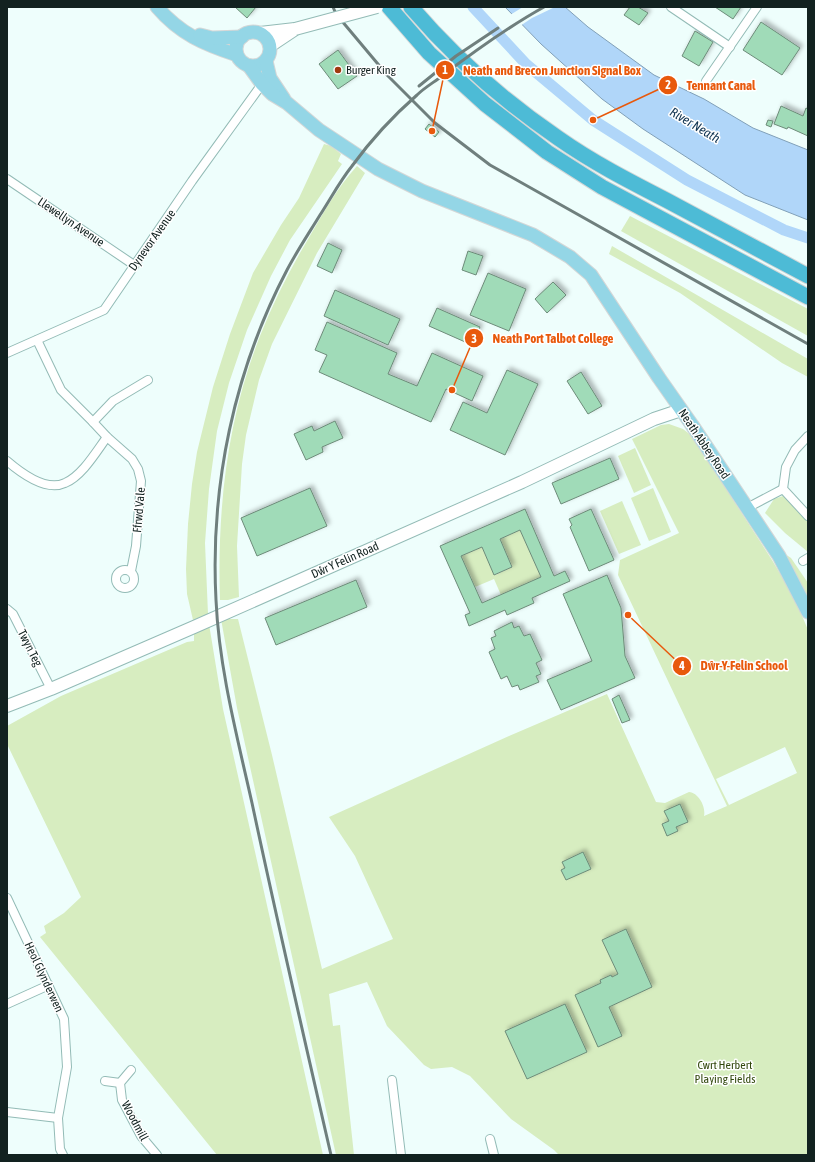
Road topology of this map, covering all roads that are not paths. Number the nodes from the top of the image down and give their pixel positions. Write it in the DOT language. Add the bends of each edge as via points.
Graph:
graph roads {
  1 [pos="157,7"];
  2 [pos="377,7"];
  3 [pos="389,7"];
  4 [pos="411,7"];
  5 [pos="671,7"];
  6 [pos="757,7"];
  7 [pos="295,29"];
  8 [pos="184,32"];
  9 [pos="260,33"];
  10 [pos="242,37"];
  11 [pos="270,46"];
  12 [pos="730,47"];
  13 [pos="237,55"];
  14 [pos="266,61"];
  15 [pos="250,66"];
  16 [pos="706,81"];
  17 [pos="262,84"];
  18 [pos="287,103"];
  19 [pos="7,179"];
  20 [pos="134,265"];
  21 [pos="808,276"];
  22 [pos="808,297"];
  23 [pos="37,340"];
  24 [pos="7,353"];
  25 [pos="148,380"];
  26 [pos="681,410"];
  27 [pos="93,422"];
  28 [pos="808,436"];
  29 [pos="107,438"];
  30 [pos="7,461"];
  31 [pos="783,489"];
  32 [pos="747,508"];
  33 [pos="808,516"];
  34 [pos="131,571"];
  35 [pos="7,609"];
  36 [pos="808,612"];
  37 [pos="51,689"];
  38 [pos="7,706"];
  39 [pos="7,898"];
  40 [pos="48,985"];
  41 [pos="7,1004"];
  42 [pos="131,1070"];
  43 [pos="106,1080"];
  44 [pos="392,1080"];
  45 [pos="120,1083"];
  46 [pos="7,1112"];
  47 [pos="58,1118"];
  48 [pos="490,1139"];
  49 [pos="63,1155"];
  50 [pos="157,1155"];
  51 [pos="401,1155"];
  52 [pos="494,1155"];
  1 -- 8 [label="main road" via="169,21"];
  2 -- 7 [label="street, bridge"];
  3 -- 22 [label="highway" via="429,52 484,104 547,152 602,187"];
  4 -- 21 [label="highway" via="493,88 560,139 614,173"];
  5 -- 12 [label="street"];
  6 -- 12 [label="street"];
  7 -- 9 [label="street"];
  7 -- 11 [label="street"];
  8 -- 10 [label="main road" via="212,38"];
  8 -- 13 [label="main road"];
  9 -- 10 [label="main road" via="250,32"];
  9 -- 11 [label="main road"];
  10 -- 13 [label="main road" via="237,45"];
  11 -- 14 [label="main road"];
  12 -- 16 [label="street"];
  13 -- 15 [label="main road"];
  14 -- 15 [label="main road" via="258,66"];
  14 -- 18 [label="main road" via="270,78"];
  15 -- 17 [label="main road"];
  17 -- 18 [label="main road"];
  17 -- 20 [label="street, Dynevor Avenue"];
  18 -- 26 [label="main road, Neath Abbey Road" via="319,130 378,169 422,191 533,235 570,257 594,280"];
  19 -- 20 [label="street, Llewellyn Avenue"];
  20 -- 23 [label="street, Dynevor Avenue" via="104,310"];
  23 -- 24 [label="street, Dynevor Avenue"];
  23 -- 27 [label="street, Ffrwd Vale" via="61,390"];
  25 -- 27 [label="street" via="113,400"];
  26 -- 32 [label="main road, Neath Abbey Road"];
  26 -- 37 [label="street, Dŵr Y Felin Road" via="654,418 522,482"];
  27 -- 29 [label="street, Ffrwd Vale"];
  28 -- 31 [label="street" via="795,450 786,467"];
  29 -- 30 [label="street" via="76,476 65,484 41,483 21,473"];
  29 -- 34 [label="street, Ffrwd Vale" via="132,459 141,481 136,546"];
  31 -- 32 [label="street"];
  31 -- 33 [label="street"];
  32 -- 36 [label="main road, Neath Abbey Road" via="779,556"];
  35 -- 37 [label="street, Twyn Teg" via="13,614"];
  37 -- 38 [label="street, Dŵr Y Felin Road"];
  39 -- 40 [label="street, Heol Glynderwen"];
  40 -- 41 [label="street"];
  40 -- 47 [label="street, Heol Glynderwen" via="64,1019 67,1068"];
  42 -- 45 [label="street"];
  43 -- 45 [label="street"];
  44 -- 51 [label="street"];
  45 -- 50 [label="street, Woodmill" via="122,1100 141,1136"];
  46 -- 47 [label="street"];
  47 -- 49 [label="street, Heol Glynderwen" via="60,1149"];
  48 -- 52 [label="street"];
}
